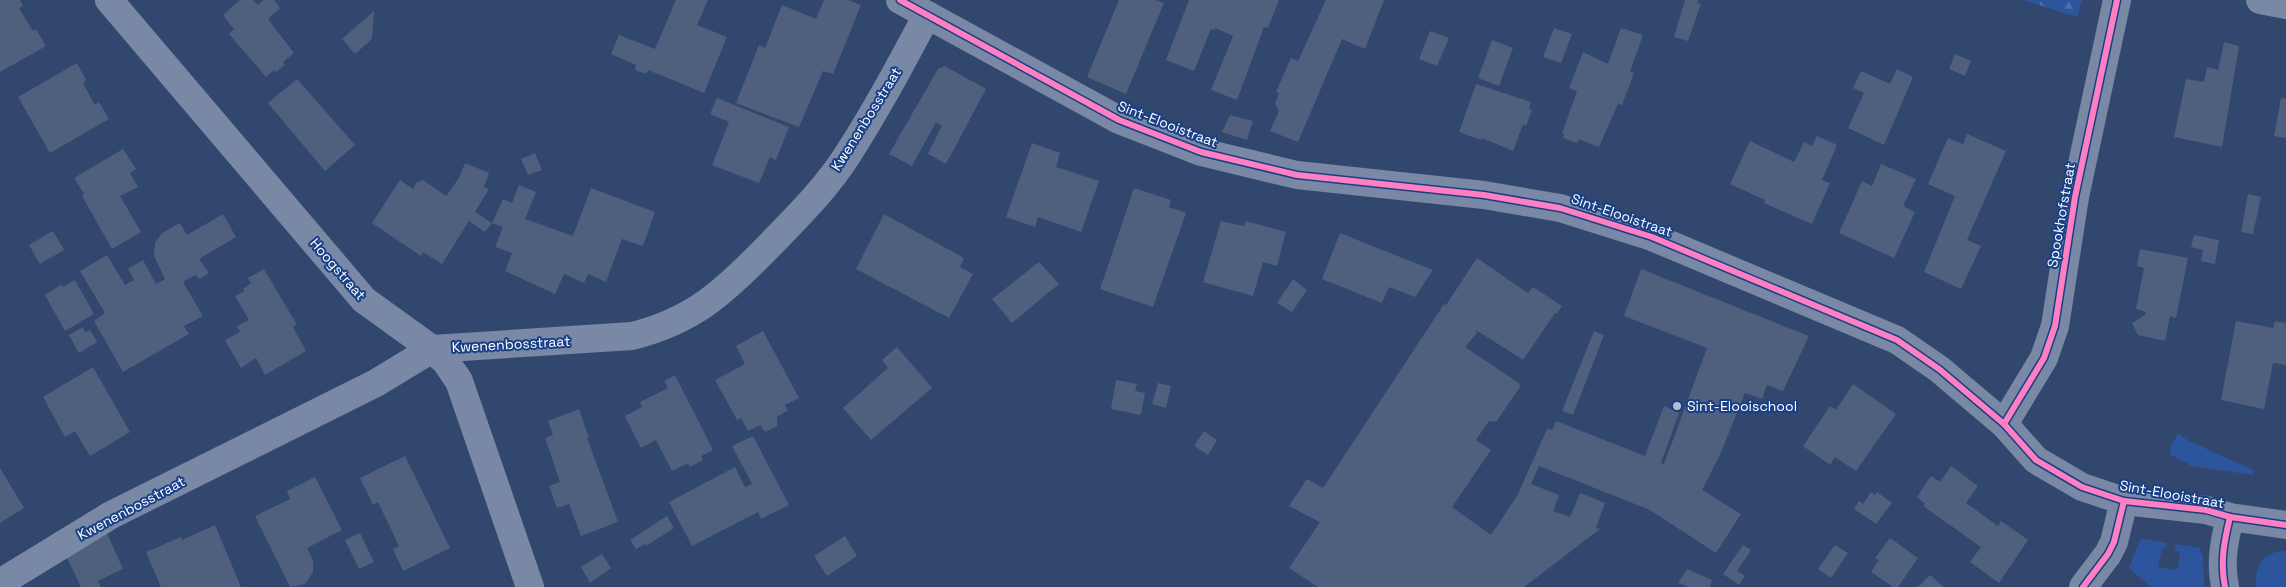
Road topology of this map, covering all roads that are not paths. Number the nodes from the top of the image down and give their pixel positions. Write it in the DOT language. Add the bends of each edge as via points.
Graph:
graph roads {
  1 [pos="109,0"];
  2 [pos="900,0"];
  3 [pos="2117,0"];
  4 [pos="2260,0"];
  5 [pos="2286,5"];
  6 [pos="927,15"];
  7 [pos="432,348"];
  8 [pos="2004,424"];
  9 [pos="2124,501"];
  10 [pos="2230,517"];
  11 [pos="2286,525"];
  12 [pos="0,583"];
  13 [pos="530,587"];
  14 [pos="2082,587"];
  15 [pos="2225,587"];
  1 -- 7 [label="street, Hoogstraat" via="364,300"];
  2 -- 6 [label="street, Sint-Elooistraat"];
  3 -- 8 [label="street, Spookhofstraat" via="2075,198 2055,326 2044,358"];
  4 -- 5 [label="street"];
  6 -- 7 [label="street, Kwenenbosstraat" via="847,155 806,208 714,299 682,319 632,336"];
  6 -- 8 [label="street, Sint-Elooistraat" via="1119,120 1201,152 1297,174 1484,195 1560,208 1652,237 1897,340 1939,369"];
  7 -- 12 [label="street, Kwenenbosstraat" via="376,383 111,516"];
  7 -- 13 [label="street, Hoogstraat" via="459,381"];
  8 -- 9 [label="street, Sint-Elooistraat" via="2036,460 2082,487"];
  9 -- 10 [label="street, Sint-Elooistraat" via="2206,510"];
  9 -- 14 [label="street" via="2114,542"];
  10 -- 11 [label="street"];
  10 -- 15 [label="street, Sint-Elooistraat" via="2223,548"];
}
